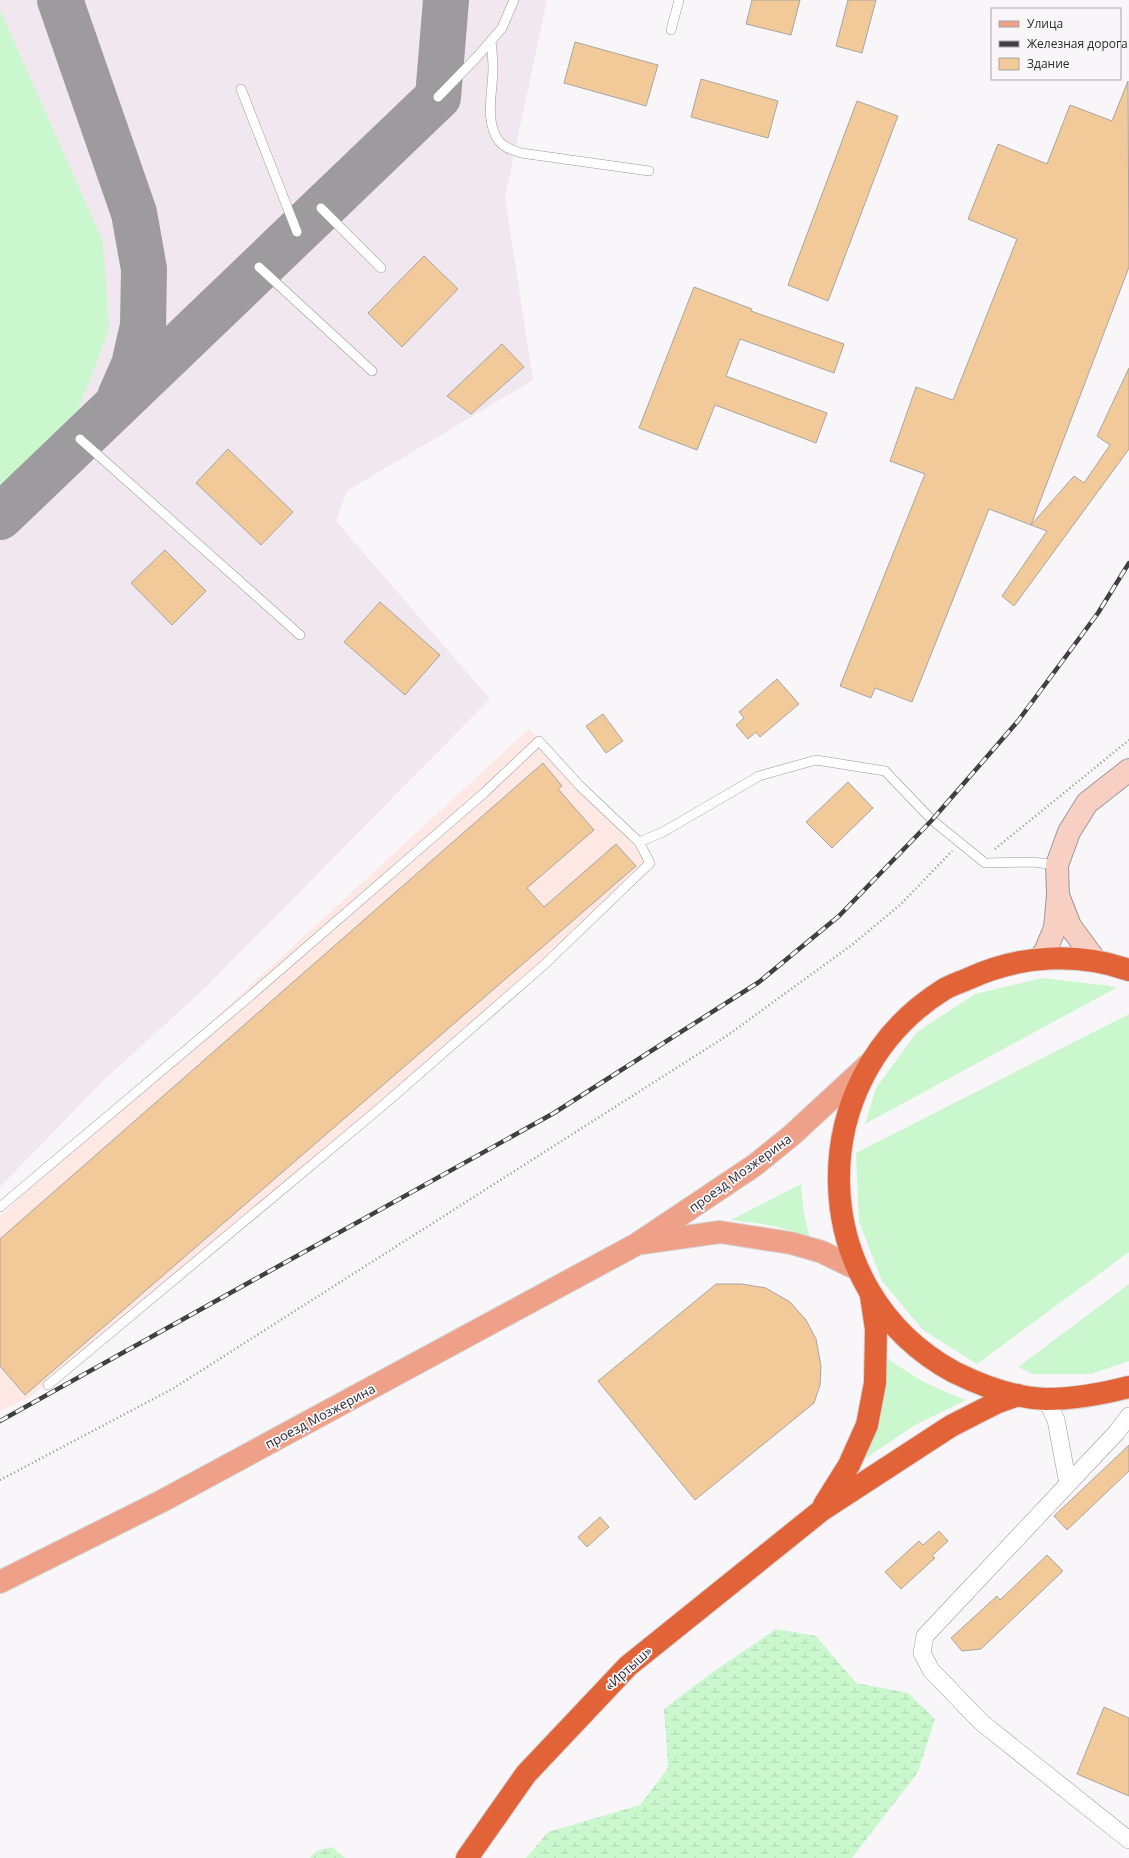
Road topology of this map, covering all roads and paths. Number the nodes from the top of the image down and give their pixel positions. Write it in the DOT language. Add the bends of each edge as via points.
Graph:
graph roads {
  1 [pos="514,0"];
  2 [pos="679,0"];
  3 [pos="670,30"];
  4 [pos="491,41"];
  5 [pos="241,89"];
  6 [pos="438,97"];
  7 [pos="649,171"];
  8 [pos="321,208"];
  9 [pos="297,232"];
  10 [pos="259,267"];
  11 [pos="381,268"];
  12 [pos="372,371"];
  13 [pos="80,439"];
  14 [pos="300,635"];
  15 [pos="1129,740"];
  16 [pos="1129,770"];
  17 [pos="639,842"];
  18 [pos="960,843"];
  19 [pos="989,848"];
  20 [pos="1057,865"];
  21 [pos="1058,896"];
  22 [pos="1040,958"];
  23 [pos="1116,963"];
  24 [pos="872,1061"];
  25 [pos="0,1207"];
  26 [pos="637,1244"];
  27 [pos="857,1269"];
  28 [pos="871,1294"];
  29 [pos="48,1385"];
  30 [pos="1129,1387"];
  31 [pos="1018,1395"];
  32 [pos="1046,1398"];
  33 [pos="1129,1416"];
  34 [pos="0,1480"];
  35 [pos="1068,1484"];
  36 [pos="822,1510"];
  37 [pos="0,1582"];
  38 [pos="1129,1840"];
  39 [pos="467,1858"];
  1 -- 4 [label="lane" via="502,28"];
  2 -- 3 [label="lane"];
  4 -- 6 [label="lane"];
  4 -- 7 [label="lane" via="491,114 499,141 521,153"];
  5 -- 9 [label="lane"];
  8 -- 11 [label="lane"];
  10 -- 12 [label="lane"];
  13 -- 14 [label="lane"];
  15 -- 19 [label="path" via="996,849"];
  16 -- 20 [label="street" via="1087,803 1069,832"];
  17 -- 18 [label="lane" via="662,832 759,776 816,760 886,771 932,820"];
  17 -- 25 [label="lane" via="580,786 539,740 484,793 250,997"];
  17 -- 29 [label="lane" via="650,863 545,964 380,1108"];
  18 -- 20 [label="lane" via="985,863 1032,862"];
  18 -- 34 [label="path" via="901,904 853,944 728,1035 174,1388"];
  20 -- 21 [label="street"];
  21 -- 22 [label="street" via="1055,928"];
  21 -- 23 [label="street" via="1070,926"];
  22 -- 23 [label="highway"];
  22 -- 24 [label="highway" via="990,968 944,990 904,1021"];
  24 -- 26 [label="main road, проезд Мозжерина" via="792,1135 755,1165"];
  24 -- 27 [label="highway" via="849,1110 838,1163 841,1217"];
  26 -- 27 [label="main road, проезд Мозжерина" via="720,1232 791,1243 822,1252"];
  26 -- 37 [label="main road, проезд Мозжерина" via="162,1501"];
  27 -- 28 [label="highway"];
  28 -- 31 [label="highway" via="899,1330 933,1360 974,1382"];
  28 -- 36 [label="highway" via="876,1329 875,1383 867,1425 849,1465"];
  30 -- 32 [label="highway" via="1090,1396"];
  31 -- 32 [label="highway"];
  31 -- 36 [label="highway" via="951,1426"];
  32 -- 35 [label="street" via="1056,1420"];
  33 -- 35 [label="street"];
  35 -- 38 [label="street" via="925,1636 922,1653 932,1670 981,1722"];
  36 -- 39 [label="highway, «Иртыш»" via="628,1666 526,1774"];
}
